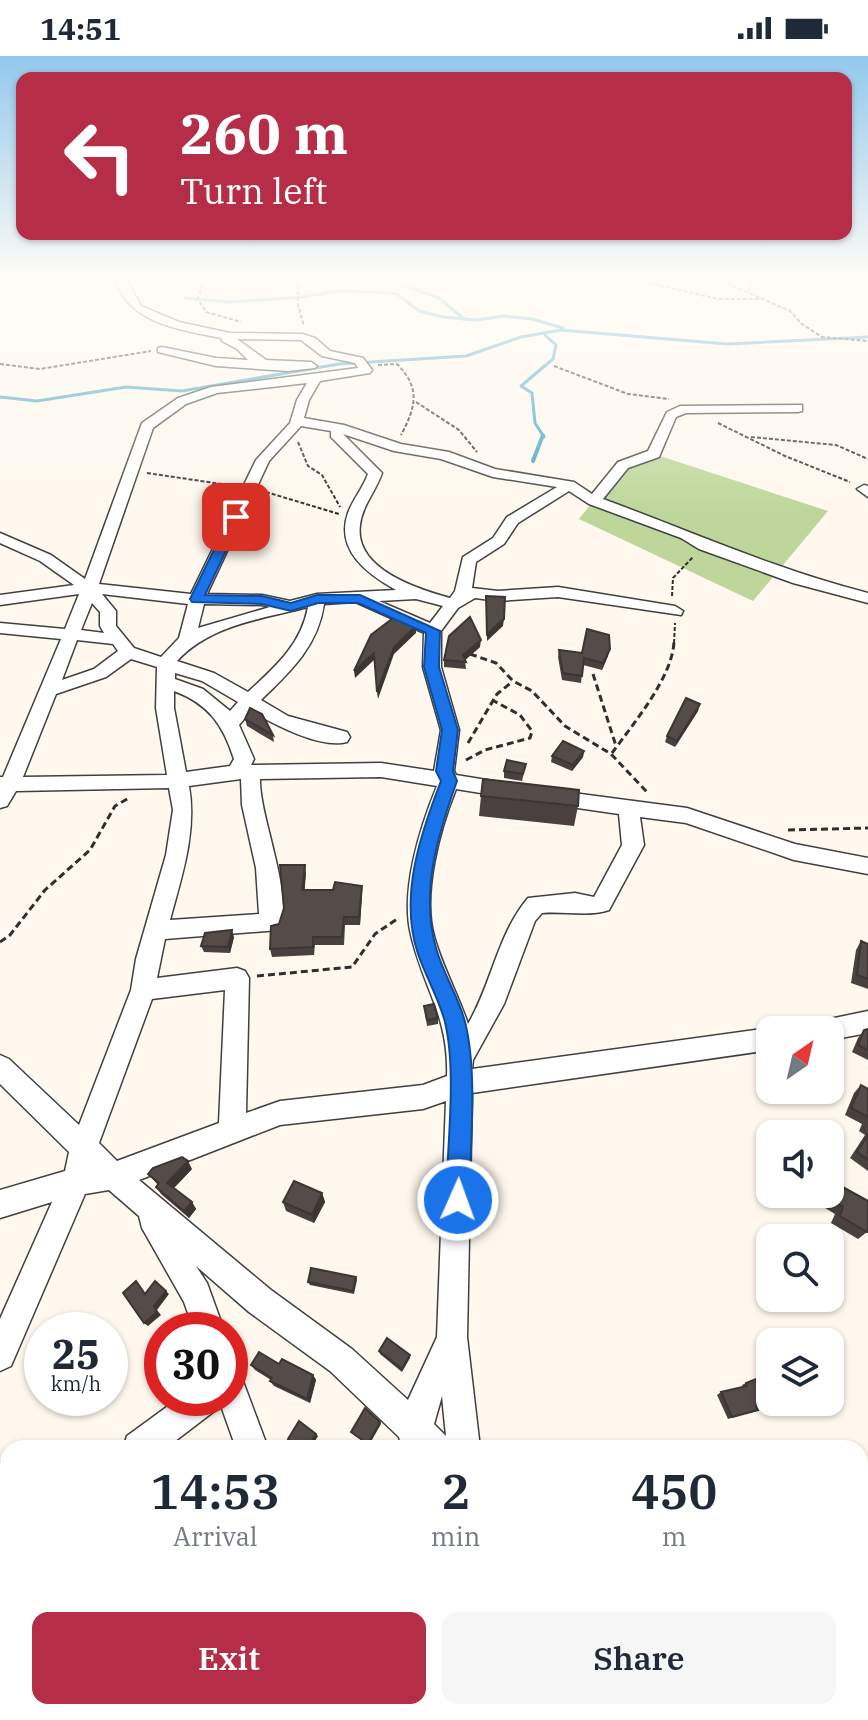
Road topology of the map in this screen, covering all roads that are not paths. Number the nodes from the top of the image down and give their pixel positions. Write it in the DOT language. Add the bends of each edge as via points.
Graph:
graph roads {
  1 [pos="192,357"];
  2 [pos="252,357"];
  3 [pos="336,357"];
  4 [pos="343,357"];
  5 [pos="273,364"];
  6 [pos="316,378"];
  7 [pos="798,408"];
  8 [pos="292,427"];
  9 [pos="339,428"];
  10 [pos="569,485"];
  11 [pos="594,501"];
  12 [pos="0,538"];
  13 [pos="90,588"];
  14 [pos="416,594"];
  15 [pos="868,598"];
  16 [pos="197,599"];
  17 [pos="317,599"];
  18 [pos="360,599"];
  19 [pos="0,600"];
  20 [pos="456,604"];
  21 [pos="291,607"];
  22 [pos="675,611"];
  23 [pos="0,628"];
  24 [pos="433,631"];
  25 [pos="69,634"];
  26 [pos="187,640"];
  27 [pos="122,645"];
  28 [pos="166,672"];
  29 [pos="49,690"];
  30 [pos="247,700"];
  31 [pos="231,722"];
  32 [pos="340,737"];
  33 [pos="244,772"];
  34 [pos="446,772"];
  35 [pos="178,779"];
  36 [pos="3,790"];
  37 [pos="629,807"];
  38 [pos="868,866"];
  39 [pos="156,930"];
  40 [pos="143,990"];
  41 [pos="868,1022"];
  42 [pos="844,1026"];
  43 [pos="756,1040"];
  44 [pos="0,1067"];
  45 [pos="461,1070"];
  46 [pos="232,1131"];
  47 [pos="84,1146"];
  48 [pos="113,1176"];
  49 [pos="76,1181"];
  50 [pos="145,1203"];
  51 [pos="0,1204"];
  52 [pos="202,1312"];
  53 [pos="452,1337"];
  54 [pos="0,1355"];
  55 [pos="182,1416"];
  56 [pos="240,1416"];
  57 [pos="150,1440"];
  58 [pos="249,1440"];
  59 [pos="419,1440"];
  60 [pos="422,1440"];
  61 [pos="463,1440"];
  1 -- 5 [label="street"];
  2 -- 5 [label="street"];
  3 -- 5 [label="street" via="307,366"];
  4 -- 6 [label="street" via="366,366 363,371"];
  6 -- 8 [label="street"];
  6 -- 13 [label="street" via="215,390 182,401 147,426"];
  7 -- 11 [label="street" via="684,409 671,415 654,454 623,465"];
  8 -- 9 [label="street"];
  8 -- 16 [label="street" via="263,460"];
  9 -- 10 [label="street" via="493,473"];
  9 -- 14 [label="street" via="336,434 375,473 350,532 373,571"];
  10 -- 11 [label="street"];
  10 -- 20 [label="street" via="512,520 499,541 469,560"];
  11 -- 15 [label="street" via="799,580"];
  12 -- 13 [label="street" via="45,556"];
  13 -- 16 [label="street"];
  13 -- 19 [label="street"];
  13 -- 25 [label="street"];
  13 -- 27 [label="street" via="108,611 108,626"];
  14 -- 18 [label="street"];
  14 -- 20 [label="street"];
  16 -- 21 [label="street" via="262,600"];
  16 -- 26 [label="street"];
  17 -- 18 [label="street"];
  17 -- 21 [label="street"];
  17 -- 30 [label="street" via="309,636"];
  18 -- 24 [label="street"];
  20 -- 22 [label="street" via="472,593 558,592"];
  20 -- 24 [label="street"];
  21 -- 26 [label="street" via="217,626"];
  23 -- 25 [label="street"];
  24 -- 34 [label="street" via="432,667 450,730"];
  25 -- 27 [label="street"];
  25 -- 29 [label="street"];
  26 -- 28 [label="street"];
  27 -- 28 [label="street"];
  27 -- 29 [label="street" via="100,673"];
  28 -- 30 [label="street" via="208,677"];
  28 -- 31 [label="street"];
  28 -- 35 [label="street" via="165,708"];
  29 -- 36 [label="street"];
  30 -- 31 [label="street"];
  30 -- 32 [label="street" via="298,727"];
  31 -- 33 [label="street"];
  33 -- 34 [label="street"];
  33 -- 35 [label="street"];
  33 -- 39 [label="street" via="268,880 271,923"];
  34 -- 37 [label="street"];
  34 -- 45 [label="street" via="430,827 419,909 422,935 455,1022"];
  35 -- 36 [label="street"];
  35 -- 39 [label="street" via="183,810 177,855"];
  37 -- 38 [label="street" via="687,816 794,852"];
  37 -- 45 [label="street" via="633,845 601,904 536,904 527,914 512,937 496,995"];
  39 -- 40 [label="street"];
  40 -- 46 [label="street" via="237,978"];
  40 -- 47 [label="street"];
  41 -- 42 [label="street"];
  43 -- 45 [label="street"];
  44 -- 47 [label="street"];
  45 -- 46 [label="street" via="423,1097 280,1113"];
  45 -- 53 [label="street"];
  46 -- 48 [label="street"];
  47 -- 48 [label="street"];
  47 -- 49 [label="street"];
  48 -- 49 [label="street"];
  48 -- 50 [label="street"];
  49 -- 51 [label="street"];
  49 -- 54 [label="street"];
  50 -- 52 [label="street"];
  50 -- 59 [label="street" via="260,1301 341,1360"];
  53 -- 60 [label="street" via="420,1409"];
  53 -- 61 [label="street"];
  55 -- 57 [label="street"];
  56 -- 58 [label="street"];
}
